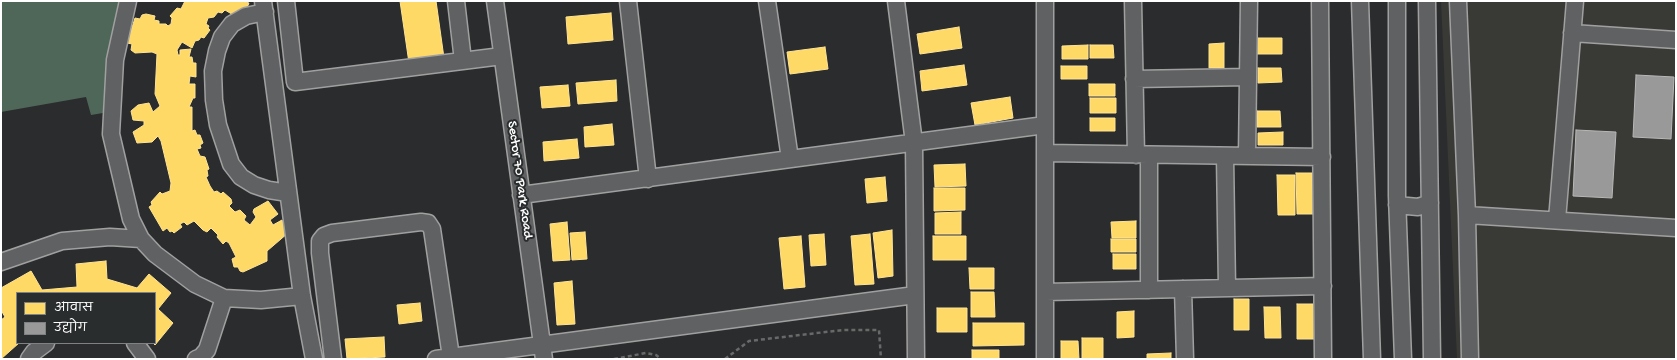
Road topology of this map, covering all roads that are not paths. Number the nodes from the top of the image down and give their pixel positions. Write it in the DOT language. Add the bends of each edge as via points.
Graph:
graph roads {
  1 [pos="128,1"];
  2 [pos="286,1"];
  3 [pos="456,1"];
  4 [pos="495,1"];
  5 [pos="628,1"];
  6 [pos="767,1"];
  7 [pos="896,1"];
  8 [pos="1045,1"];
  9 [pos="1133,1"];
  10 [pos="1249,1"];
  11 [pos="1320,1"];
  12 [pos="1360,1"];
  13 [pos="1397,1"];
  14 [pos="1426,1"];
  15 [pos="1458,1"];
  16 [pos="1574,1"];
  17 [pos="264,7"];
  18 [pos="1572,33"];
  19 [pos="1676,40"];
  20 [pos="502,56"];
  21 [pos="463,61"];
  22 [pos="1248,77"];
  23 [pos="1134,79"];
  24 [pos="1045,125"];
  25 [pos="914,143"];
  26 [pos="1045,153"];
  27 [pos="1142,155"];
  28 [pos="1225,156"];
  29 [pos="1247,156"];
  30 [pos="1322,157"];
  31 [pos="790,160"];
  32 [pos="648,179"];
  33 [pos="288,193"];
  34 [pos="521,196"];
  35 [pos="1430,203"];
  36 [pos="1397,205"];
  37 [pos="1467,215"];
  38 [pos="1557,220"];
  39 [pos="1676,228"];
  40 [pos="141,239"];
  41 [pos="1,262"];
  42 [pos="1323,286"];
  43 [pos="1226,288"];
  44 [pos="1183,289"];
  45 [pos="1149,290"];
  46 [pos="1045,292"];
  47 [pos="915,295"];
  48 [pos="302,296"];
  49 [pos="224,298"];
  50 [pos="45,344"];
  51 [pos="136,344"];
  52 [pos="544,352"];
  53 [pos="443,358"];
  54 [pos="30,359"];
  55 [pos="147,359"];
  56 [pos="196,359"];
  57 [pos="314,359"];
  58 [pos="333,359"];
  59 [pos="916,359"];
  60 [pos="1045,359"];
  61 [pos="1184,359"];
  62 [pos="1324,359"];
  63 [pos="1372,359"];
  64 [pos="1403,359"];
  65 [pos="1432,359"];
  66 [pos="1470,359"];
  1 -- 40 [label="street" via="115,60 111,134 131,219"];
  2 -- 21 [label="street" via="295,82"];
  3 -- 21 [label="street"];
  4 -- 20 [label="street, Sector 70 Park Road"];
  5 -- 32 [label="street"];
  6 -- 31 [label="street"];
  7 -- 25 [label="street"];
  8 -- 24 [label="street"];
  9 -- 23 [label="street"];
  10 -- 22 [label="street"];
  11 -- 30 [label="street"];
  12 -- 63 [label="street"];
  13 -- 36 [label="street"];
  14 -- 35 [label="street"];
  15 -- 37 [label="street"];
  16 -- 18 [label="street"];
  17 -- 33 [label="street"];
  17 -- 33 [label="street" via="232,24 222,37 213,71 214,100 218,125 231,164 241,177 262,188"];
  18 -- 19 [label="street"];
  18 -- 38 [label="street"];
  20 -- 21 [label="street"];
  20 -- 34 [label="street, Sector 70 Park Road"];
  22 -- 23 [label="street"];
  22 -- 29 [label="street"];
  23 -- 27 [label="street"];
  24 -- 25 [label="street"];
  24 -- 26 [label="street"];
  25 -- 31 [label="street"];
  25 -- 47 [label="street"];
  26 -- 27 [label="street"];
  26 -- 46 [label="street"];
  27 -- 28 [label="street"];
  27 -- 45 [label="street"];
  28 -- 29 [label="street"];
  28 -- 43 [label="street"];
  29 -- 30 [label="street"];
  30 -- 42 [label="street"];
  31 -- 32 [label="street"];
  32 -- 34 [label="street"];
  33 -- 48 [label="street"];
  34 -- 52 [label="street, Sector 70 Park Road"];
  35 -- 36 [label="street" via="1409,208"];
  35 -- 65 [label="street"];
  36 -- 64 [label="street"];
  37 -- 38 [label="street"];
  37 -- 66 [label="street"];
  38 -- 39 [label="street"];
  40 -- 41 [label="street" via="110,237 62,241"];
  40 -- 49 [label="street" via="155,254 195,284"];
  42 -- 43 [label="street"];
  42 -- 62 [label="street"];
  43 -- 44 [label="street"];
  44 -- 45 [label="street"];
  44 -- 61 [label="street"];
  45 -- 46 [label="street"];
  46 -- 60 [label="street"];
  47 -- 52 [label="street" via="581,338"];
  47 -- 59 [label="street"];
  48 -- 49 [label="street" via="261,300"];
  48 -- 57 [label="street"];
  49 -- 56 [label="street" via="207,350"];
  50 -- 54 [label="street" via="34,352"];
  51 -- 55 [label="street"];
  52 -- 53 [label="street"];
  53 -- 58 [label="street" via="432,229 428,223 421,222 332,233 320,241"];
}
